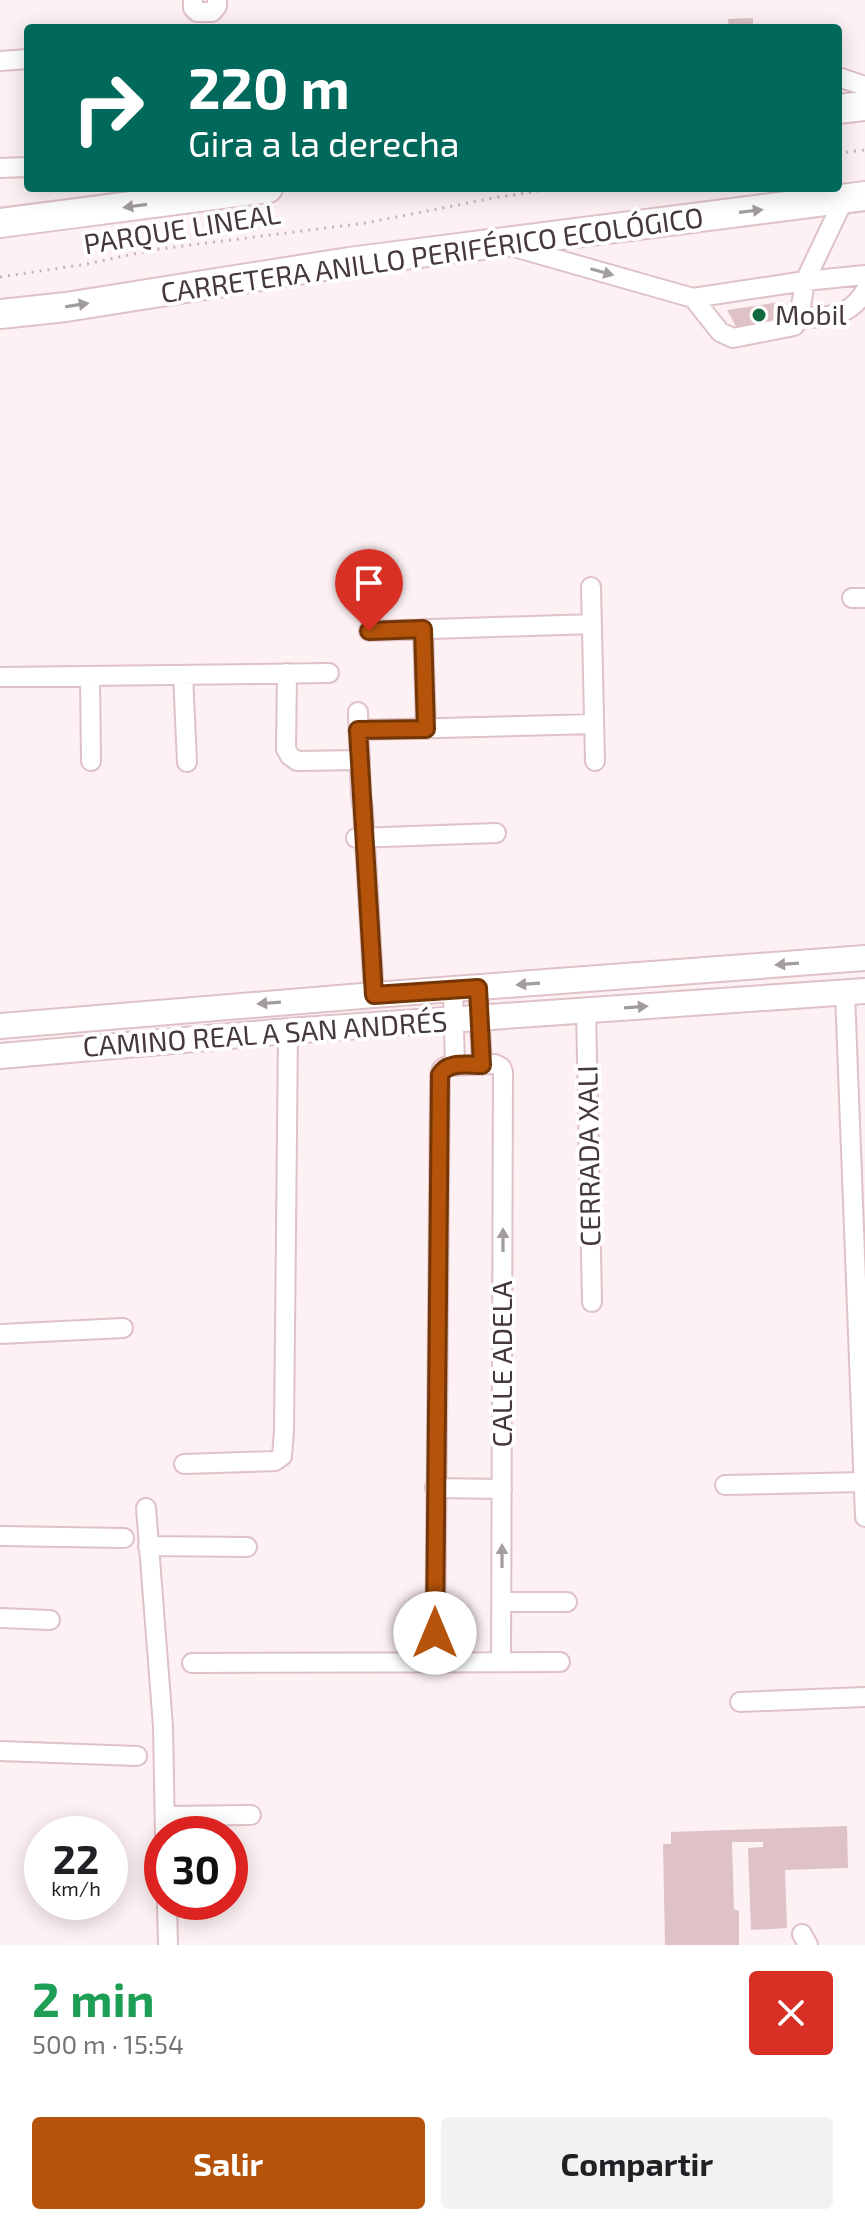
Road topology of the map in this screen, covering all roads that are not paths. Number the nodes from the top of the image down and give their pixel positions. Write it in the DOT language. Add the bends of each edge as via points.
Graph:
graph roads {
  1 [pos="193,0"];
  2 [pos="217,0"];
  3 [pos="24,59"];
  4 [pos="0,61"];
  5 [pos="842,78"];
  6 [pos="865,86"];
  7 [pos="865,106"];
  8 [pos="842,109"];
  9 [pos="24,167"];
  10 [pos="0,168"];
  11 [pos="237,192"];
  12 [pos="859,199"];
  13 [pos="0,223"];
  14 [pos="500,243"];
  15 [pos="865,275"];
  16 [pos="805,281"];
  17 [pos="865,291"];
  18 [pos="693,298"];
  19 [pos="0,314"];
  20 [pos="799,319"];
  21 [pos="591,587"];
  22 [pos="592,624"];
  23 [pos="423,629"];
  24 [pos="369,631"];
  25 [pos="287,673"];
  26 [pos="329,673"];
  27 [pos="183,675"];
  28 [pos="90,676"];
  29 [pos="0,677"];
  30 [pos="594,724"];
  31 [pos="426,729"];
  32 [pos="360,760"];
  33 [pos="91,761"];
  34 [pos="595,761"];
  35 [pos="187,762"];
  36 [pos="496,833"];
  37 [pos="360,838"];
  38 [pos="865,958"];
  39 [pos="478,988"];
  40 [pos="453,990"];
  41 [pos="855,992"];
  42 [pos="368,995"];
  43 [pos="586,1010"];
  44 [pos="479,1018"];
  45 [pos="454,1019"];
  46 [pos="0,1026"];
  47 [pos="288,1031"];
  48 [pos="0,1056"];
  49 [pos="482,1065"];
  50 [pos="449,1068"];
  51 [pos="857,1110"];
  52 [pos="858,1161"];
  53 [pos="592,1302"];
  54 [pos="123,1328"];
  55 [pos="0,1334"];
  56 [pos="184,1464"];
  57 [pos="863,1482"];
  58 [pos="725,1485"];
  59 [pos="435,1488"];
  60 [pos="502,1489"];
  61 [pos="146,1508"];
  62 [pos="865,1517"];
  63 [pos="0,1536"];
  64 [pos="124,1538"];
  65 [pos="148,1546"];
  66 [pos="247,1547"];
  67 [pos="502,1602"];
  68 [pos="567,1602"];
  69 [pos="0,1618"];
  70 [pos="50,1620"];
  71 [pos="435,1662"];
  72 [pos="501,1662"];
  73 [pos="560,1662"];
  74 [pos="192,1663"];
  75 [pos="865,1697"];
  76 [pos="740,1702"];
  77 [pos="0,1751"];
  78 [pos="137,1756"];
  79 [pos="251,1815"];
  80 [pos="165,1816"];
  81 [pos="242,1816"];
  82 [pos="167,1920"];
  83 [pos="168,1945"];
  1 -- 2 [label="street" via="197,12 212,12"];
  3 -- 4 [label="street"];
  5 -- 6 [label="street"];
  7 -- 8 [label="highway"];
  9 -- 10 [label="street"];
  11 -- 13 [label="highway, one-way"];
  14 -- 12 [label="highway, CARRETERA ANILLO PERIFÉRICO ECOLÓGICO, one-way"];
  12 -- 16 [label="street"];
  14 -- 18 [label="street, one-way"];
  19 -- 14 [label="highway, CARRETERA ANILLO PERIFÉRICO ECOLÓGICO, one-way"];
  15 -- 16 [label="street"];
  16 -- 18 [label="street"];
  16 -- 20 [label="street"];
  17 -- 20 [label="street" via="844,314"];
  18 -- 20 [label="street" via="720,332 733,338 794,326"];
  21 -- 22 [label="street"];
  22 -- 23 [label="street"];
  22 -- 30 [label="street"];
  23 -- 24 [label="street"];
  23 -- 31 [label="street"];
  25 -- 26 [label="street"];
  25 -- 27 [label="street"];
  25 -- 32 [label="street" via="290,756 297,761"];
  27 -- 28 [label="street"];
  27 -- 35 [label="street"];
  28 -- 29 [label="street"];
  28 -- 33 [label="street"];
  30 -- 31 [label="street"];
  30 -- 34 [label="street"];
  31 -- 32 [label="street" via="358,721"];
  32 -- 37 [label="street" via="361,796 354,811"];
  36 -- 37 [label="street"];
  37 -- 42 [label="street"];
  38 -- 39 [label="main road, CAMINO REAL A SAN ANDRÉS, one-way"];
  39 -- 40 [label="main road, CAMINO REAL A SAN ANDRÉS"];
  39 -- 44 [label="street"];
  40 -- 42 [label="main road, CAMINO REAL A SAN ANDRÉS"];
  40 -- 45 [label="street"];
  43 -- 41 [label="main road, CAMINO REAL A SAN ANDRÉS, one-way"];
  41 -- 51 [label="street"];
  42 -- 46 [label="main road, CAMINO REAL A SAN ANDRÉS, one-way"];
  43 -- 44 [label="main road, CAMINO REAL A SAN ANDRÉS"];
  43 -- 53 [label="street, CERRADA XALI"];
  44 -- 45 [label="main road, CAMINO REAL A SAN ANDRÉS"];
  44 -- 49 [label="street"];
  45 -- 47 [label="main road, CAMINO REAL A SAN ANDRÉS"];
  45 -- 50 [label="street"];
  47 -- 48 [label="main road, CAMINO REAL A SAN ANDRÉS"];
  47 -- 56 [label="street" via="282,1456 275,1461"];
  49 -- 50 [label="street"];
  60 -- 49 [label="street, CALLE ADELA, one-way" via="503,1072 495,1064"];
  50 -- 59 [label="street" via="440,1075"];
  51 -- 52 [label="street"];
  52 -- 57 [label="street"];
  54 -- 55 [label="street"];
  57 -- 58 [label="street"];
  57 -- 62 [label="street"];
  59 -- 60 [label="street"];
  59 -- 71 [label="street"];
  67 -- 60 [label="street, CALLE ADELA, one-way"];
  61 -- 65 [label="street"];
  63 -- 64 [label="street"];
  65 -- 66 [label="street"];
  65 -- 80 [label="street"];
  67 -- 68 [label="street"];
  67 -- 72 [label="street, CALLE ADELA"];
  69 -- 70 [label="street"];
  71 -- 72 [label="street"];
  71 -- 74 [label="street"];
  72 -- 73 [label="street"];
  75 -- 76 [label="street"];
  77 -- 78 [label="street"];
  79 -- 81 [label="street"];
  82 -- 83 [label="street"];
}
